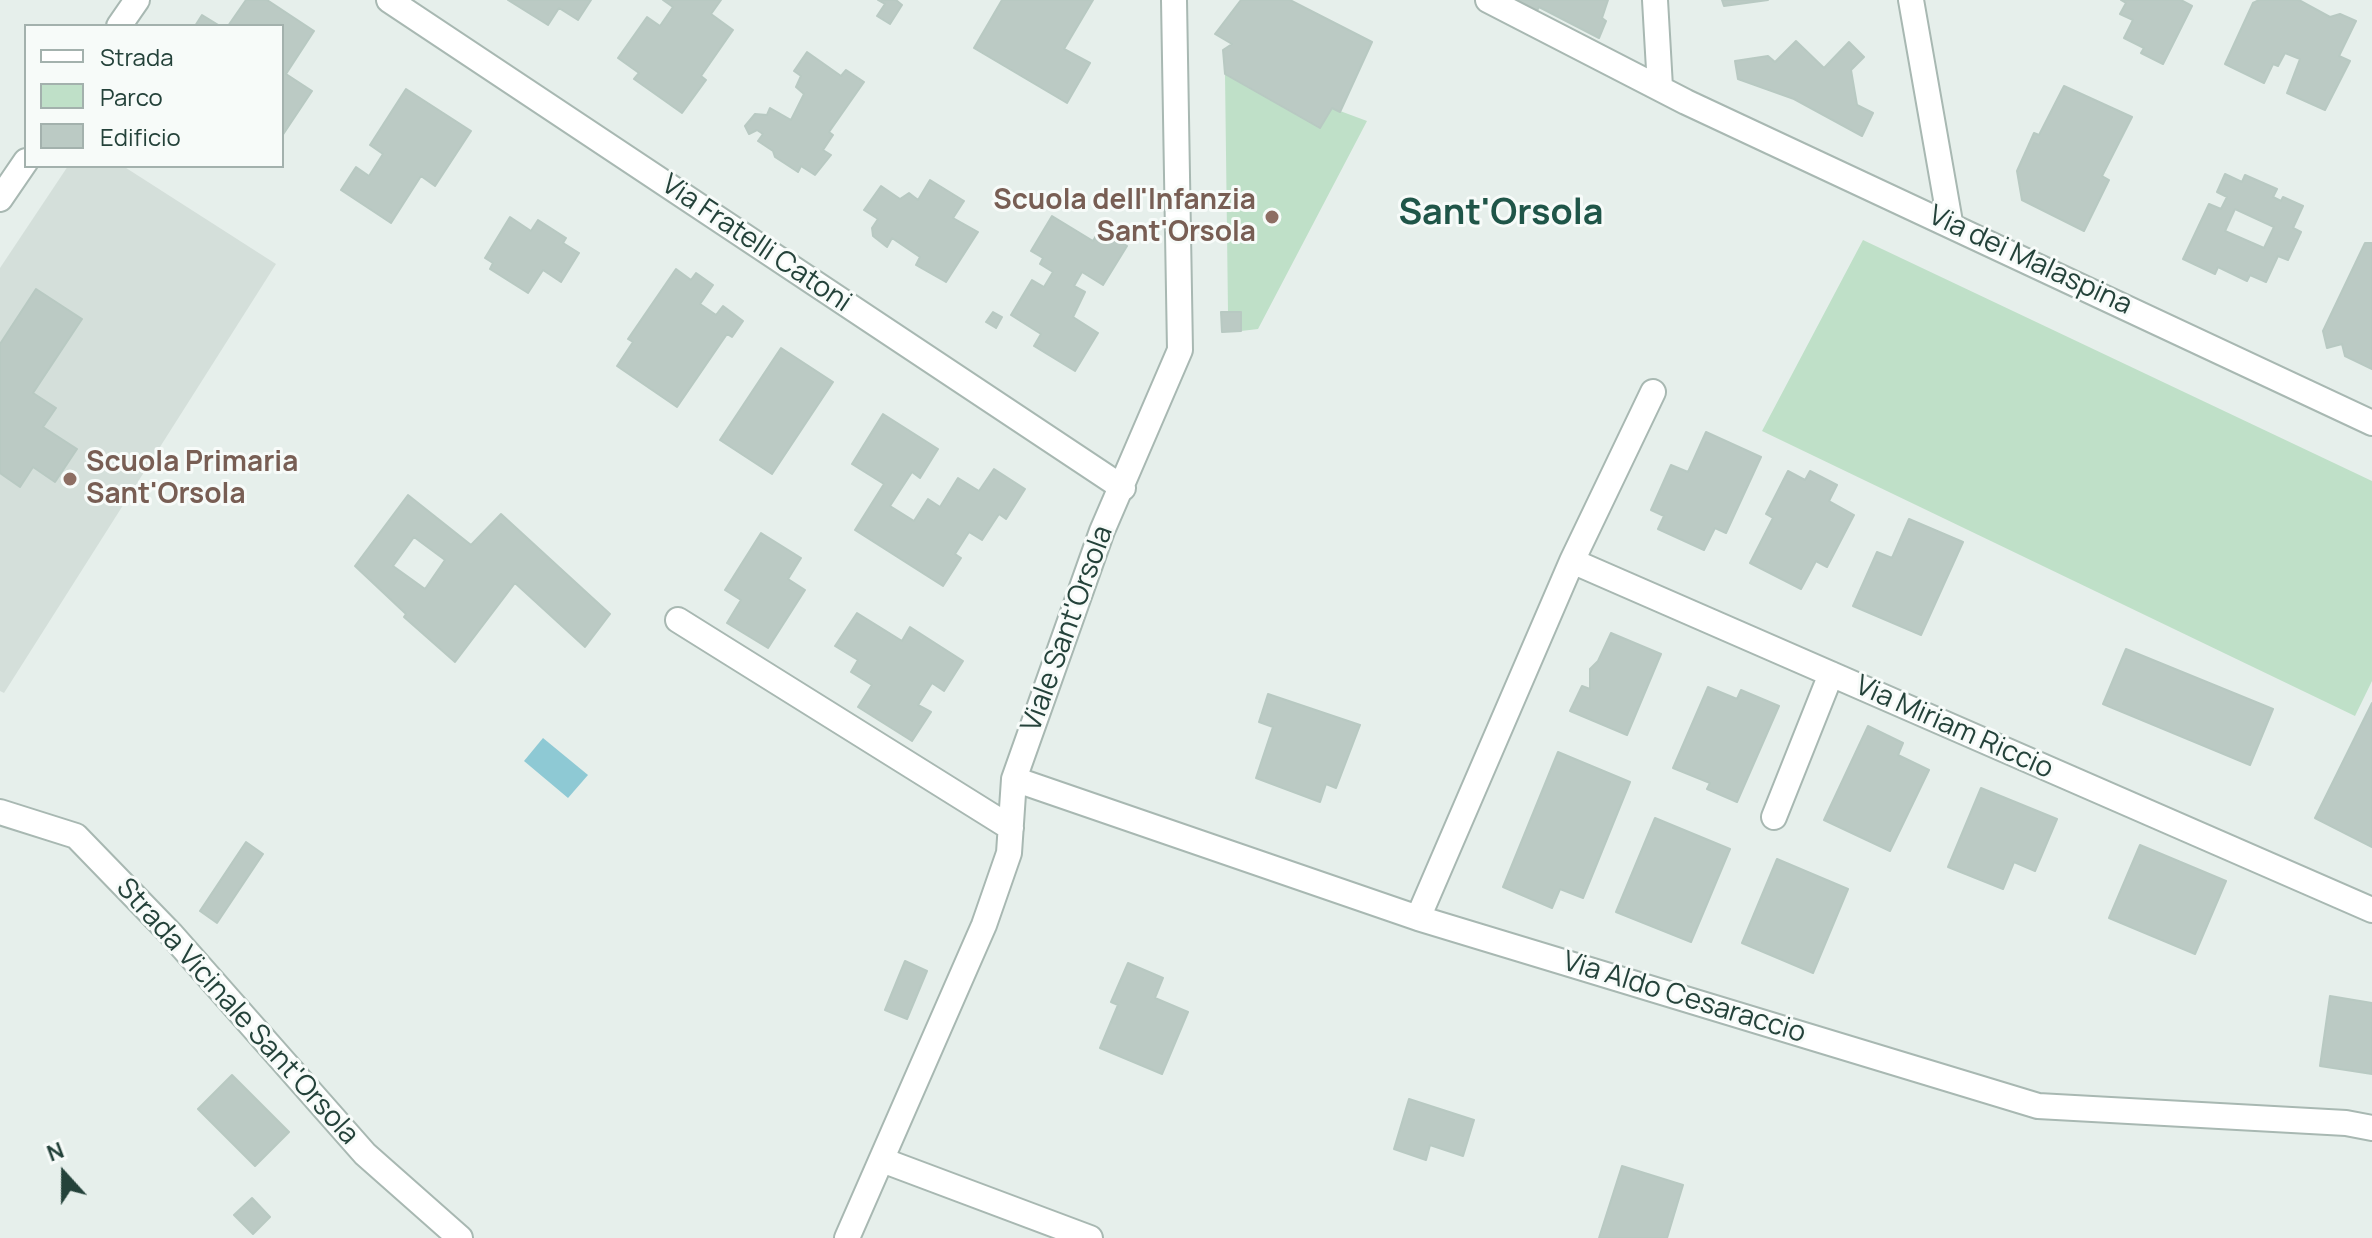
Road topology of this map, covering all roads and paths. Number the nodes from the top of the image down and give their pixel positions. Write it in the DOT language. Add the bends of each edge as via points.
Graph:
graph roads {
  1 [pos="137,0"];
  2 [pos="389,0"];
  3 [pos="1174,0"];
  4 [pos="1488,0"];
  5 [pos="1655,0"];
  6 [pos="1911,0"];
  7 [pos="120,24"];
  8 [pos="1660,87"];
  9 [pos="24,164"];
  10 [pos="0,199"];
  11 [pos="1950,222"];
  12 [pos="1653,392"];
  13 [pos="2372,423"];
  14 [pos="1123,488"];
  15 [pos="1572,561"];
  16 [pos="678,620"];
  17 [pos="1831,674"];
  18 [pos="1014,779"];
  19 [pos="0,812"];
  20 [pos="1774,817"];
  21 [pos="1011,828"];
  22 [pos="2372,910"];
  23 [pos="1418,918"];
  24 [pos="2372,1128"];
  25 [pos="882,1160"];
  26 [pos="460,1238"];
  27 [pos="847,1238"];
  28 [pos="1090,1238"];
  1 -- 7 [label="street"];
  2 -- 14 [label="street, Via Fratelli Catoni"];
  3 -- 14 [label="street, Viale Sant'Orsola" via="1180,350"];
  4 -- 8 [label="street, Via dei Malaspina"];
  5 -- 8 [label="street"];
  6 -- 11 [label="street"];
  8 -- 11 [label="street, Via dei Malaspina"];
  9 -- 10 [label="street"];
  11 -- 13 [label="street, Via dei Malaspina"];
  12 -- 15 [label="street"];
  14 -- 18 [label="street, Viale Sant'Orsola" via="1102,531"];
  15 -- 17 [label="street, Via Miriam Riccio"];
  15 -- 23 [label="street"];
  16 -- 21 [label="street"];
  17 -- 20 [label="street"];
  17 -- 22 [label="street, Via Miriam Riccio"];
  18 -- 21 [label="street, Viale Sant'Orsola"];
  18 -- 23 [label="street, Via Aldo Cesaraccio"];
  19 -- 26 [label="street, Strada Vicinale Sant'Orsola" via="76,836 171,934 365,1154"];
  21 -- 25 [label="street, Viale Sant'Orsola" via="1009,853 984,925"];
  23 -- 24 [label="street, Via Aldo Cesaraccio" via="2038,1106"];
  25 -- 27 [label="street, Viale Sant'Orsola"];
  25 -- 28 [label="street"];
}
